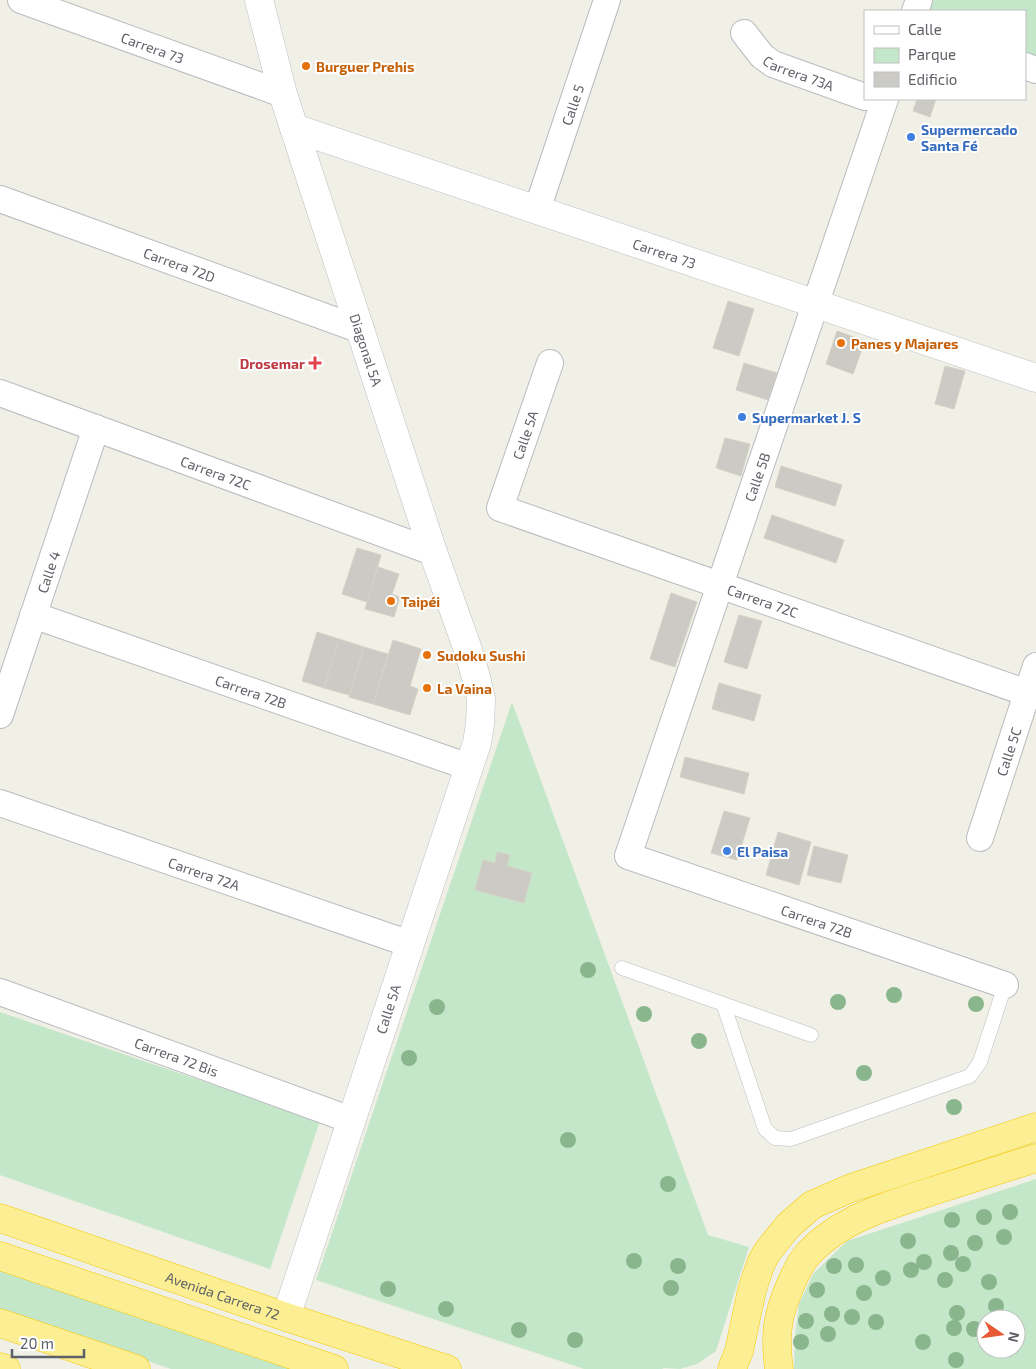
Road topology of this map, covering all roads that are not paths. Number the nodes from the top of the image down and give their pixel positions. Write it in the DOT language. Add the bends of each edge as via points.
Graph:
graph roads {
  1 [pos="21,0"];
  2 [pos="259,0"];
  3 [pos="607,0"];
  4 [pos="744,33"];
  5 [pos="283,94"];
  6 [pos="864,95"];
  7 [pos="876,100"];
  8 [pos="294,128"];
  9 [pos="0,199"];
  10 [pos="537,210"];
  11 [pos="816,304"];
  12 [pos="360,330"];
  13 [pos="550,363"];
  14 [pos="1036,378"];
  15 [pos="0,393"];
  16 [pos="96,428"];
  17 [pos="500,508"];
  18 [pos="433,552"];
  19 [pos="720,586"];
  20 [pos="34,615"];
  21 [pos="1036,666"];
  22 [pos="1027,693"];
  23 [pos="481,699"];
  24 [pos="0,715"];
  25 [pos="469,768"];
  26 [pos="0,802"];
  27 [pos="980,838"];
  28 [pos="628,856"];
  29 [pos="410,944"];
  30 [pos="622,968"];
  31 [pos="1005,985"];
  32 [pos="0,992"];
  33 [pos="724,1006"];
  34 [pos="811,1036"];
  35 [pos="351,1120"];
  36 [pos="1036,1127"];
  37 [pos="1036,1158"];
  38 [pos="0,1218"];
  39 [pos="0,1256"];
  40 [pos="286,1317"];
  41 [pos="0,1323"];
  42 [pos="438,1366"];
  43 [pos="0,1367"];
  44 [pos="6,1369"];
  45 [pos="136,1369"];
  46 [pos="334,1369"];
  47 [pos="394,1369"];
  48 [pos="732,1369"];
  49 [pos="778,1369"];
  1 -- 5 [label="street, Carrera 73"];
  2 -- 5 [label="street, Diagonal 5A"];
  3 -- 10 [label="street, Calle 5"];
  4 -- 6 [label="street, Carrera 73A" via="762,56 773,64"];
  5 -- 8 [label="street, Diagonal 5A"];
  7 -- 11 [label="street, Calle 5B"];
  8 -- 10 [label="street, Carrera 73"];
  8 -- 12 [label="street, Diagonal 5A"];
  9 -- 12 [label="street, Carrera 72D"];
  10 -- 11 [label="street, Carrera 73"];
  11 -- 14 [label="street, Carrera 73"];
  11 -- 19 [label="street, Calle 5B"];
  12 -- 18 [label="street, Diagonal 5A"];
  13 -- 17 [label="street, Calle 5A"];
  15 -- 16 [label="street, Carrera 72C"];
  16 -- 18 [label="street, Carrera 72C"];
  16 -- 20 [label="street, Calle 4"];
  17 -- 19 [label="street, Carrera 72C"];
  18 -- 23 [label="street, Diagonal 5A" via="467,647"];
  19 -- 22 [label="street, Carrera 72C"];
  19 -- 28 [label="street, Calle 5B"];
  20 -- 24 [label="street, Calle 4"];
  20 -- 25 [label="street, Carrera 72B"];
  21 -- 22 [label="street, Calle 5C"];
  22 -- 27 [label="street, Calle 5C"];
  23 -- 25 [label="street, Calle 5A" via="477,743"];
  25 -- 29 [label="street, Calle 5A"];
  26 -- 29 [label="street, Carrera 72A"];
  28 -- 31 [label="street, Carrera 72B"];
  29 -- 35 [label="street, Calle 5A"];
  30 -- 33 [label="lane"];
  31 -- 33 [label="lane" via="980,1062 970,1076 791,1139 775,1138 765,1128"];
  32 -- 35 [label="street, Carrera 72 Bis"];
  33 -- 34 [label="lane"];
  35 -- 40 [label="street, Calle 5A"];
  36 -- 48 [label="highway" via="850,1188 812,1205 788,1226 761,1263"];
  37 -- 49 [label="highway" via="861,1216 831,1234 807,1255 791,1283 778,1320"];
  38 -- 40 [label="highway, Avenida Carrera 72"];
  39 -- 46 [label="highway"];
  40 -- 42 [label="highway, Avenida Carrera 72"];
  41 -- 45 [label="highway"];
  42 -- 47 [label="highway"];
  43 -- 44 [label="highway"];
}
